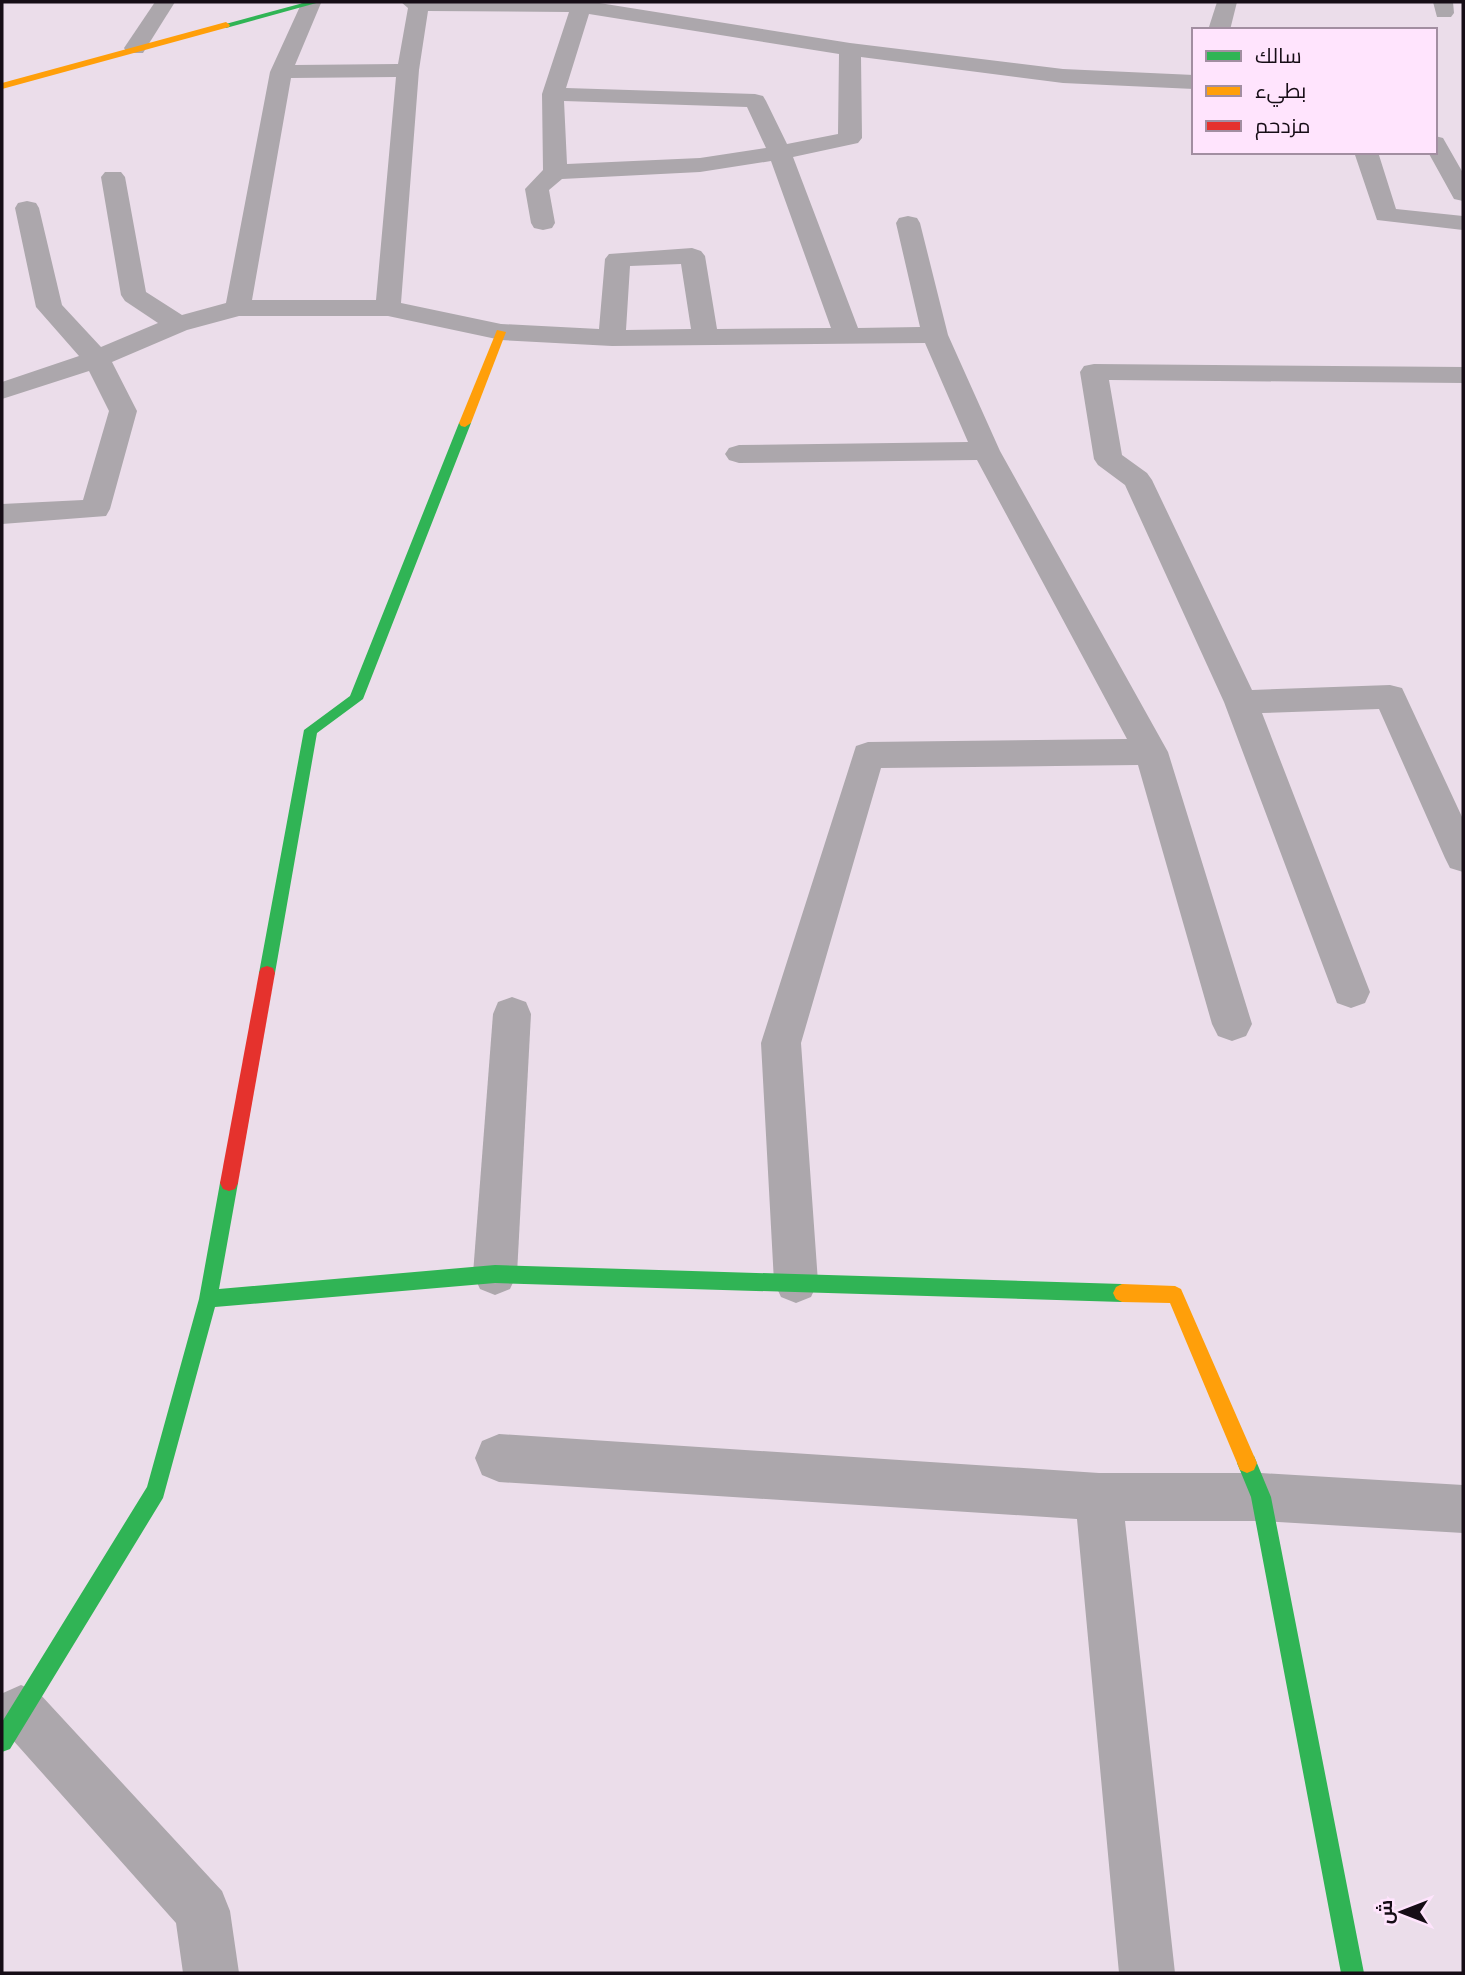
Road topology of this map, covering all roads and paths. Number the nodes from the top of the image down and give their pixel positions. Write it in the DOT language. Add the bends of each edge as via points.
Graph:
graph roads {
  1 [pos="165,2"];
  2 [pos="314,2"];
  3 [pos="1227,2"];
  4 [pos="415,3"];
  5 [pos="581,6"];
  6 [pos="1220,28"];
  7 [pos="135,48"];
  8 [pos="850,49"];
  9 [pos="408,70"];
  10 [pos="281,72"];
  11 [pos="1192,82"];
  12 [pos="2,86"];
  13 [pos="553,94"];
  14 [pos="1437,147"];
  15 [pos="780,153"];
  16 [pos="1367,154"];
  17 [pos="555,172"];
  18 [pos="113,177"];
  19 [pos="1463,194"];
  20 [pos="27,208"];
  21 [pos="543,223"];
  22 [pos="908,223"];
  23 [pos="1463,223"];
  24 [pos="238,308"];
  25 [pos="388,308"];
  26 [pos="178,324"];
  27 [pos="501,332"];
  28 [pos="847,335"];
  29 [pos="934,335"];
  30 [pos="705,337"];
  31 [pos="612,338"];
  32 [pos="97,359"];
  33 [pos="1463,375"];
  34 [pos="2,391"];
  35 [pos="986,451"];
  36 [pos="739,454"];
  37 [pos="2,514"];
  38 [pos="1241,702"];
  39 [pos="1151,752"];
  40 [pos="1463,858"];
  41 [pos="1351,992"];
  42 [pos="512,1014"];
  43 [pos="1232,1024"];
  44 [pos="495,1274"];
  45 [pos="796,1282"];
  46 [pos="208,1299"];
  47 [pos="499,1458"];
  48 [pos="1099,1497"];
  49 [pos="1261,1497"];
  50 [pos="1463,1509"];
  51 [pos="11,1726"];
  52 [pos="211,1973"];
  53 [pos="1147,1973"];
  54 [pos="1353,1973"];
  1 -- 7 [label="street"];
  2 -- 7 [label="street"];
  2 -- 10 [label="street"];
  3 -- 6 [label="street"];
  4 -- 5 [label="street"];
  4 -- 9 [label="street"];
  5 -- 8 [label="street"];
  5 -- 13 [label="street"];
  7 -- 12 [label="street"];
  8 -- 11 [label="street" via="1063,76"];
  8 -- 15 [label="street" via="850,138"];
  9 -- 10 [label="street"];
  9 -- 25 [label="street"];
  10 -- 24 [label="street"];
  13 -- 15 [label="street" via="755,101"];
  13 -- 17 [label="street"];
  14 -- 19 [label="street"];
  15 -- 17 [label="street" via="700,165"];
  15 -- 28 [label="street"];
  16 -- 23 [label="street" via="1386,215"];
  17 -- 21 [label="street" via="537,189"];
  18 -- 26 [label="street" via="134,295"];
  20 -- 32 [label="street" via="48,307"];
  22 -- 29 [label="street"];
  24 -- 25 [label="street"];
  24 -- 26 [label="street"];
  25 -- 27 [label="street"];
  26 -- 32 [label="street"];
  27 -- 31 [label="street"];
  27 -- 46 [label="street" via="356,699 311,730"];
  28 -- 29 [label="street"];
  28 -- 30 [label="street"];
  29 -- 35 [label="street"];
  30 -- 31 [label="street"];
  30 -- 31 [label="street" via="692,256 618,259"];
  32 -- 34 [label="street"];
  32 -- 37 [label="street" via="123,411 95,509"];
  33 -- 38 [label="street" via="1094,372 1108,460 1137,480"];
  35 -- 36 [label="street"];
  35 -- 39 [label="street"];
  38 -- 40 [label="street" via="1390,697"];
  38 -- 41 [label="street"];
  39 -- 43 [label="street"];
  39 -- 45 [label="street" via="868,755 781,1043"];
  42 -- 44 [label="street"];
  44 -- 45 [label="street"];
  44 -- 46 [label="street"];
  45 -- 49 [label="street" via="1175,1295"];
  46 -- 51 [label="street" via="156,1491"];
  47 -- 48 [label="street"];
  48 -- 49 [label="street"];
  48 -- 53 [label="street"];
  49 -- 50 [label="street"];
  49 -- 54 [label="street"];
  51 -- 52 [label="street" via="202,1911"];
}
